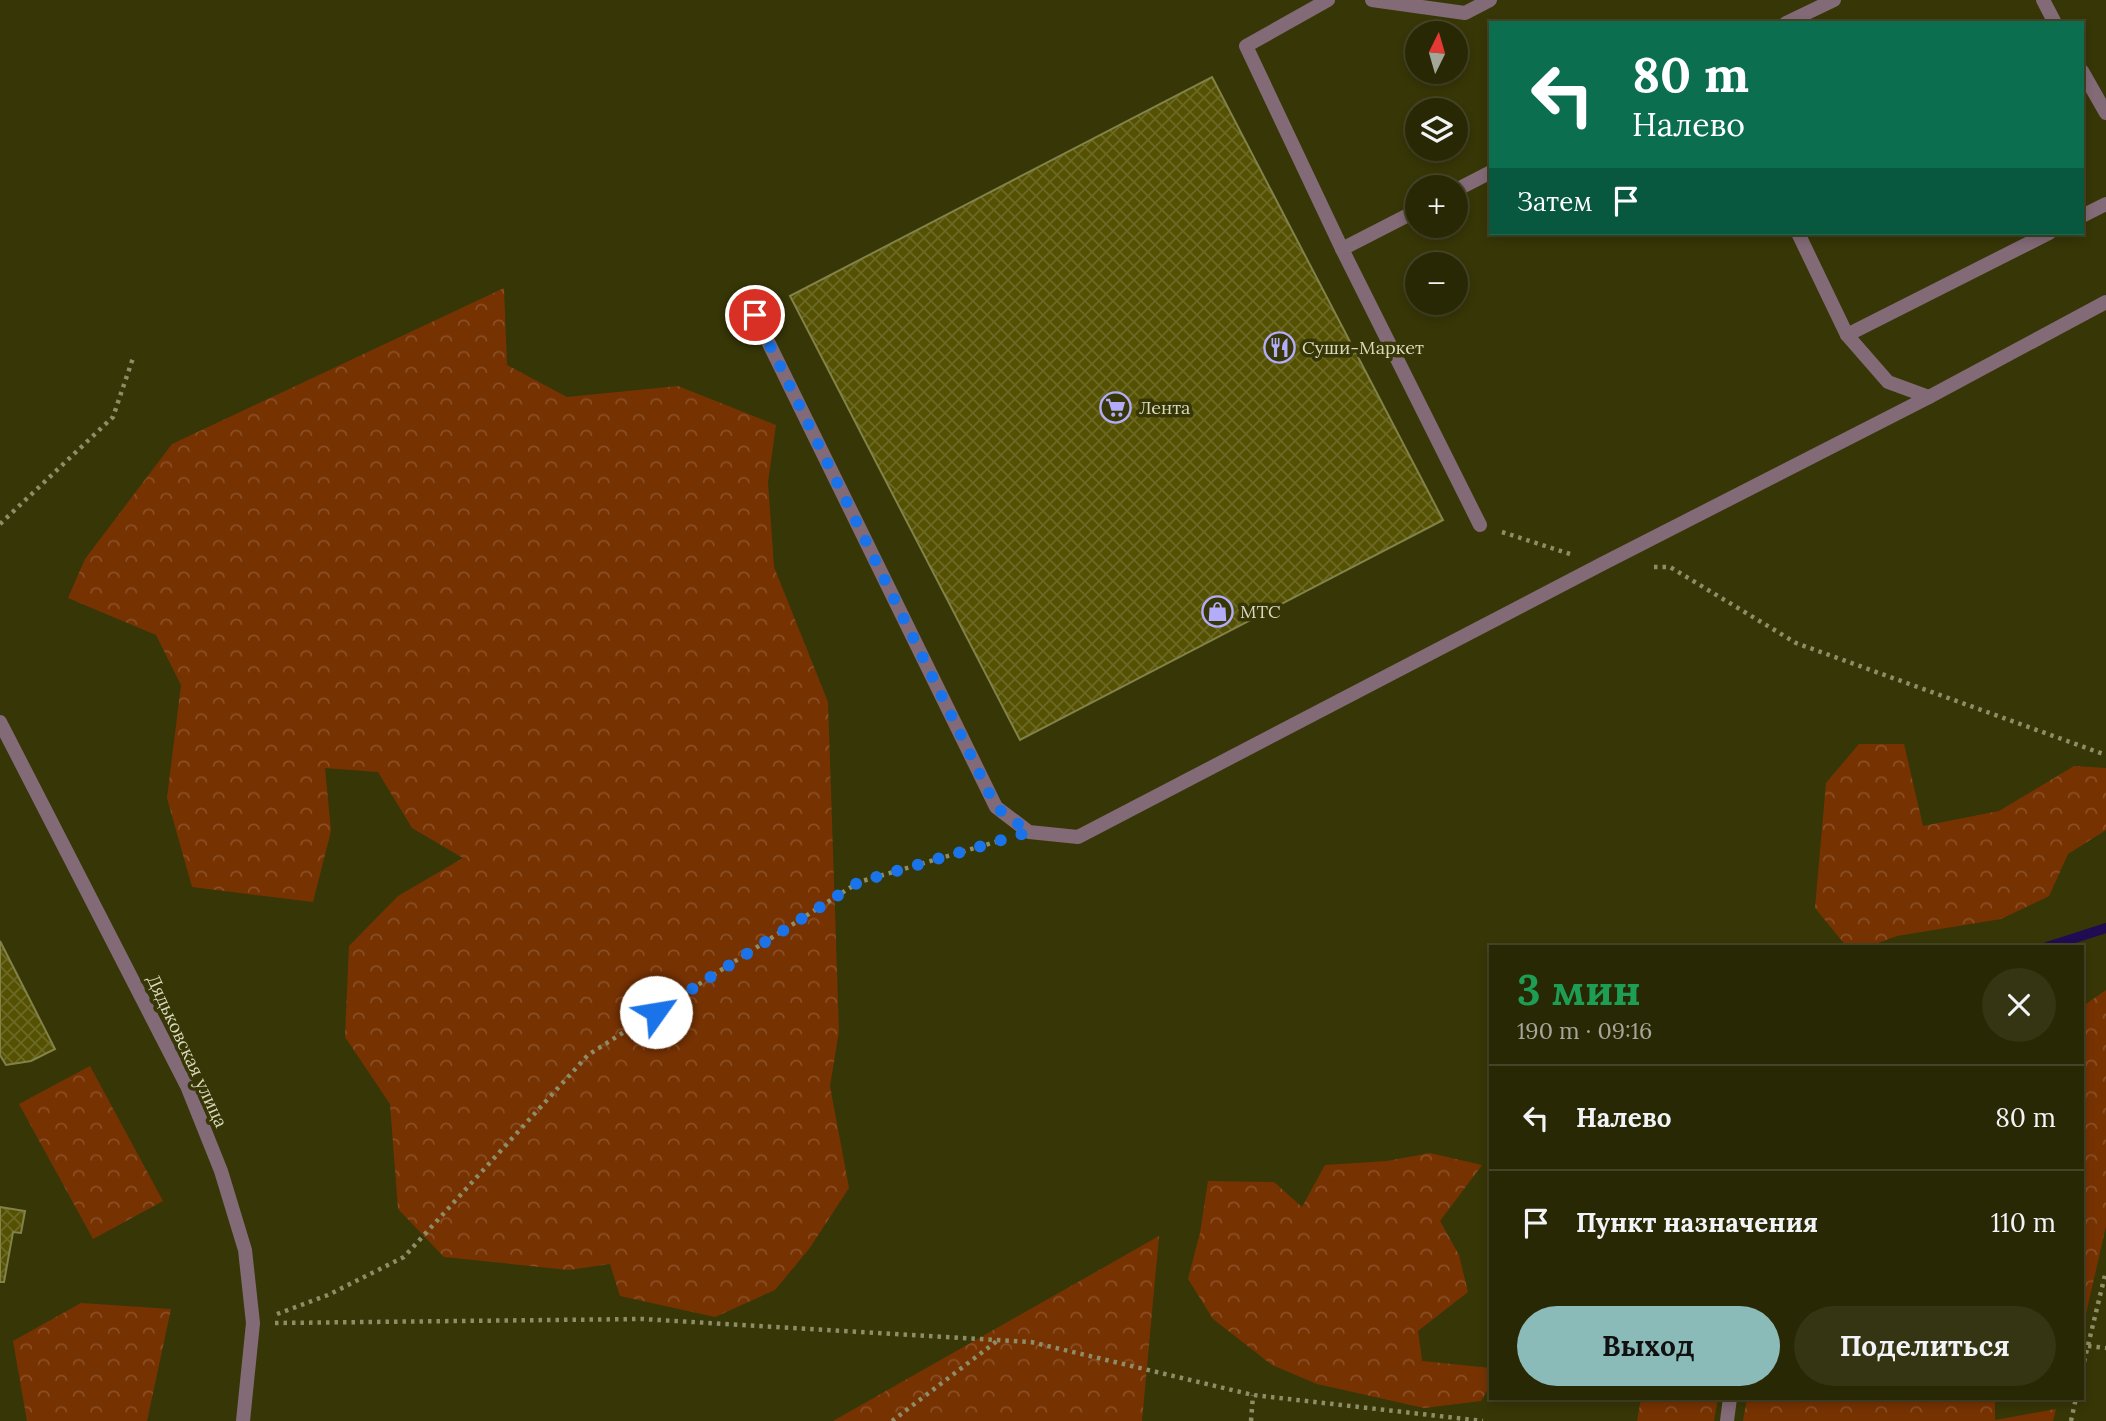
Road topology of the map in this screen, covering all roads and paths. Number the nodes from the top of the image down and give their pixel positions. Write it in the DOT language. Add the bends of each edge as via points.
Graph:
graph roads {
  1 [pos="1328,0"];
  2 [pos="1372,0"];
  3 [pos="1490,0"];
  4 [pos="1834,0"];
  5 [pos="2043,0"];
  6 [pos="1790,21"];
  7 [pos="2054,21"];
  8 [pos="2084,74"];
  9 [pos="2106,113"];
  10 [pos="1489,173"];
  11 [pos="1468,184"];
  12 [pos="2106,204"];
  13 [pos="2084,215"];
  14 [pos="1405,217"];
  15 [pos="1799,235"];
  16 [pos="2045,235"];
  17 [pos="1342,250"];
  18 [pos="2106,302"];
  19 [pos="755,315"];
  20 [pos="1847,335"];
  21 [pos="134,355"];
  22 [pos="1929,397"];
  23 [pos="0,524"];
  24 [pos="1480,525"];
  25 [pos="1602,564"];
  26 [pos="0,722"];
  27 [pos="2106,755"];
  28 [pos="1029,832"];
  29 [pos="2106,1271"];
  30 [pos="253,1323"];
  31 [pos="998,1340"];
  32 [pos="2088,1346"];
  33 [pos="2106,1348"];
  34 [pos="2084,1362"];
  35 [pos="1253,1395"];
  36 [pos="1731,1400"];
  37 [pos="2076,1400"];
  38 [pos="243,1421"];
  39 [pos="892,1421"];
  40 [pos="1251,1421"];
  41 [pos="1483,1421"];
  42 [pos="1727,1421"];
  43 [pos="2071,1421"];
  1 -- 17 [label="street" via="1246,46"];
  2 -- 3 [label="street" via="1465,13"];
  4 -- 6 [label="street"];
  5 -- 7 [label="street"];
  8 -- 9 [label="street"];
  10 -- 11 [label="street"];
  12 -- 13 [label="street"];
  14 -- 17 [label="street"];
  15 -- 20 [label="street"];
  16 -- 20 [label="street"];
  17 -- 24 [label="street"];
  18 -- 22 [label="street"];
  19 -- 28 [label="street" via="996,807"];
  20 -- 22 [label="street" via="1888,382"];
  21 -- 23 [label="path" via="113,417"];
  22 -- 25 [label="street"];
  24 -- 25 [label="path"];
  25 -- 27 [label="path" via="1670,567 1796,643"];
  25 -- 28 [label="street" via="1078,837"];
  26 -- 30 [label="street, Дядьковская улица" via="187,1086 221,1171 245,1250"];
  28 -- 30 [label="path" via="859,882 588,1055 404,1256 328,1294"];
  29 -- 32 [label="path"];
  30 -- 31 [label="path" via="642,1319"];
  30 -- 38 [label="street, Дядьковская улица"];
  31 -- 35 [label="path" via="1031,1342"];
  31 -- 39 [label="path"];
  32 -- 33 [label="path"];
  32 -- 34 [label="path"];
  35 -- 40 [label="path"];
  35 -- 41 [label="path"];
  36 -- 42 [label="street"];
  37 -- 43 [label="path"];
}
